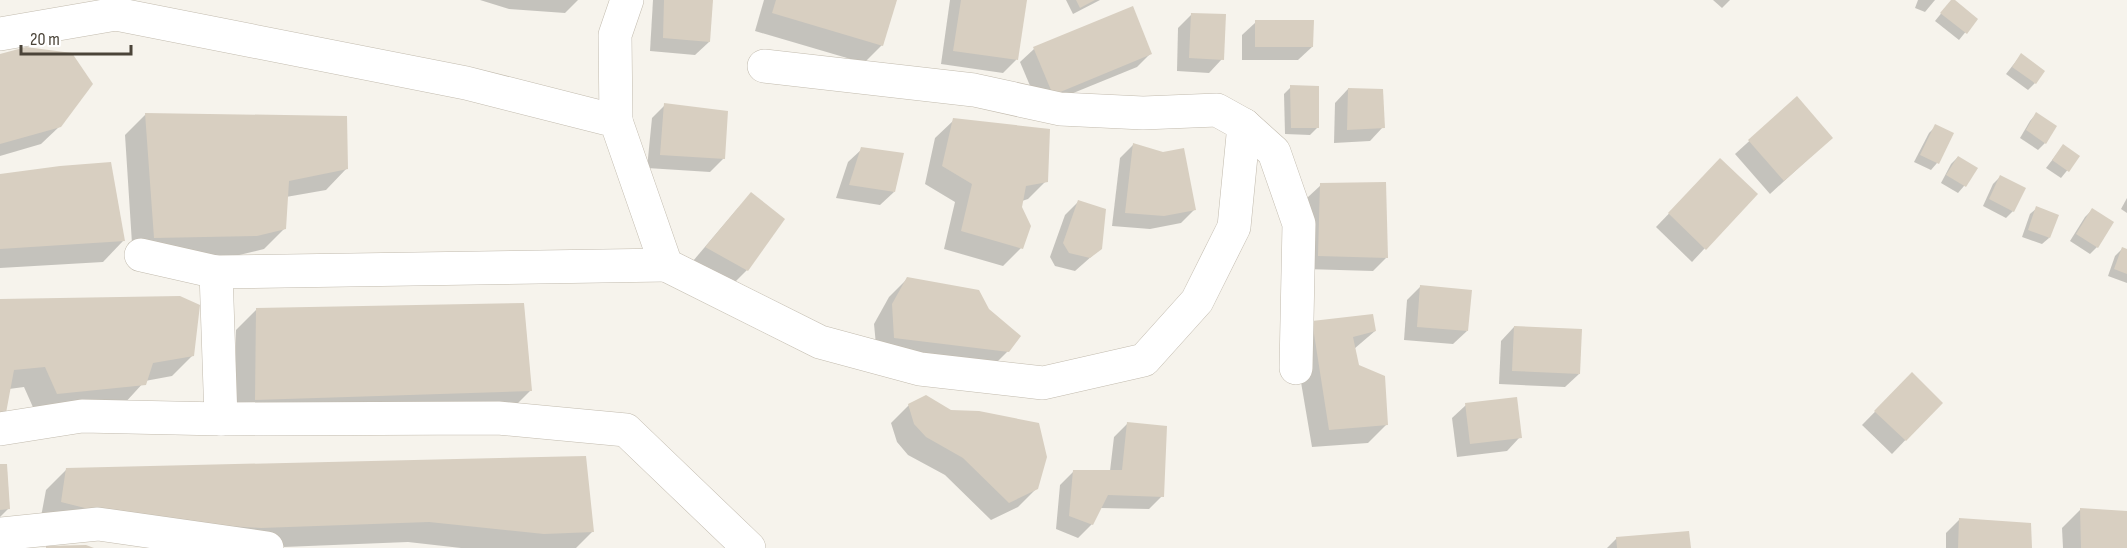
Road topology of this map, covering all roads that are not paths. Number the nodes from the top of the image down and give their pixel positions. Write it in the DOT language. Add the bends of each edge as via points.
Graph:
graph roads {
  1 [pos="627,0"];
  2 [pos="115,7"];
  3 [pos="0,34"];
  4 [pos="764,66"];
  5 [pos="616,122"];
  6 [pos="1244,125"];
  7 [pos="141,255"];
  8 [pos="666,265"];
  9 [pos="216,272"];
  10 [pos="1296,368"];
  11 [pos="221,419"];
  12 [pos="0,429"];
  13 [pos="0,534"];
  14 [pos="267,548"];
  15 [pos="749,548"];
  1 -- 5 [label="street" via="615,34"];
  2 -- 3 [label="street"];
  2 -- 5 [label="street" via="466,83"];
  4 -- 6 [label="street" via="974,90 1060,109 1143,113 1217,110"];
  5 -- 8 [label="street"];
  6 -- 8 [label="street" via="1233,227 1197,301 1144,360 1043,383 920,369 820,342"];
  6 -- 10 [label="street" via="1274,152 1299,224"];
  7 -- 9 [label="street"];
  8 -- 9 [label="street"];
  9 -- 11 [label="street"];
  11 -- 12 [label="street" via="82,416"];
  11 -- 15 [label="street" via="498,418 626,430"];
  13 -- 14 [label="street" via="98,524"];
}
